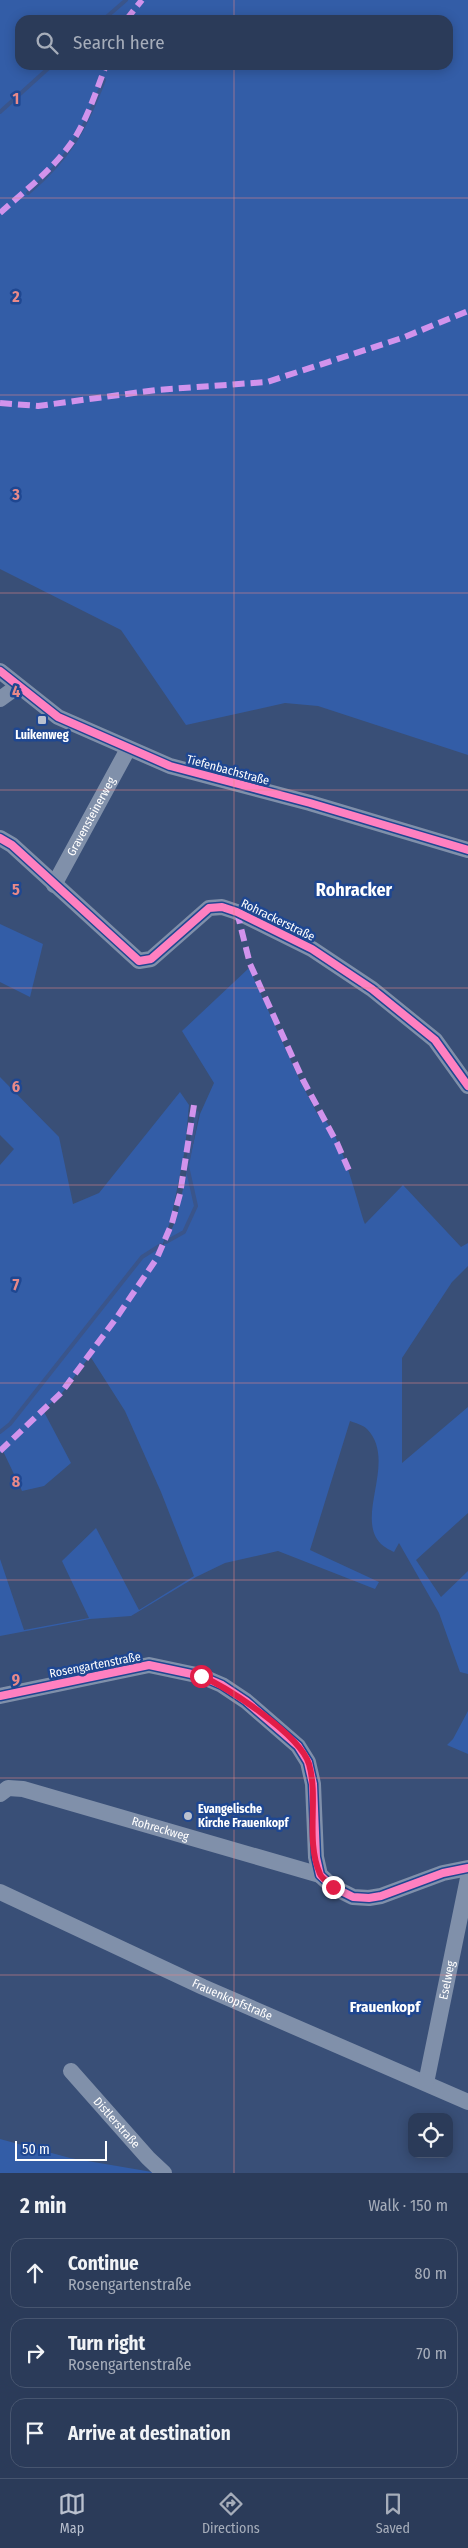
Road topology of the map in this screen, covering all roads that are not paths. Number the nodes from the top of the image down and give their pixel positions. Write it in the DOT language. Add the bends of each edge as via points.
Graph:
graph roads {
  1 [pos="0,671"];
  2 [pos="18,686"];
  3 [pos="0,699"];
  4 [pos="128,749"];
  5 [pos="0,838"];
  6 [pos="468,850"];
  7 [pos="54,885"];
  8 [pos="468,1086"];
  9 [pos="0,1696"];
  10 [pos="0,1794"];
  11 [pos="468,1868"];
  12 [pos="320,1875"];
  13 [pos="468,1878"];
  14 [pos="0,1892"];
  15 [pos="71,2071"];
  16 [pos="426,2083"];
  17 [pos="468,2102"];
  18 [pos="164,2173"];
  1 -- 2 [label="street, Tiefenbachstraße"];
  2 -- 3 [label="street"];
  2 -- 4 [label="street, Tiefenbachstraße" via="58,717"];
  4 -- 6 [label="street, Tiefenbachstraße" via="170,766"];
  4 -- 7 [label="street, Gravensteinerweg"];
  5 -- 7 [label="street, Rohrackerstraße"];
  7 -- 8 [label="street, Rohrackerstraße" via="140,961 151,959 209,908 222,907 254,920 312,949 372,990 434,1040"];
  9 -- 12 [label="street, Rosengartenstraße" via="149,1665 201,1676 222,1685 246,1701 298,1746 308,1762 313,1784 314,1837"];
  10 -- 12 [label="street, Rohreckweg" via="8,1788 22,1789"];
  11 -- 12 [label="street" via="369,1898 353,1897 333,1887"];
  13 -- 16 [label="street, Eselweg"];
  14 -- 16 [label="street, Frauenkopfstraße" via="203,1988"];
  15 -- 18 [label="street, Distlerstraße"];
  16 -- 17 [label="street, Frauenkopfstraße"];
}
